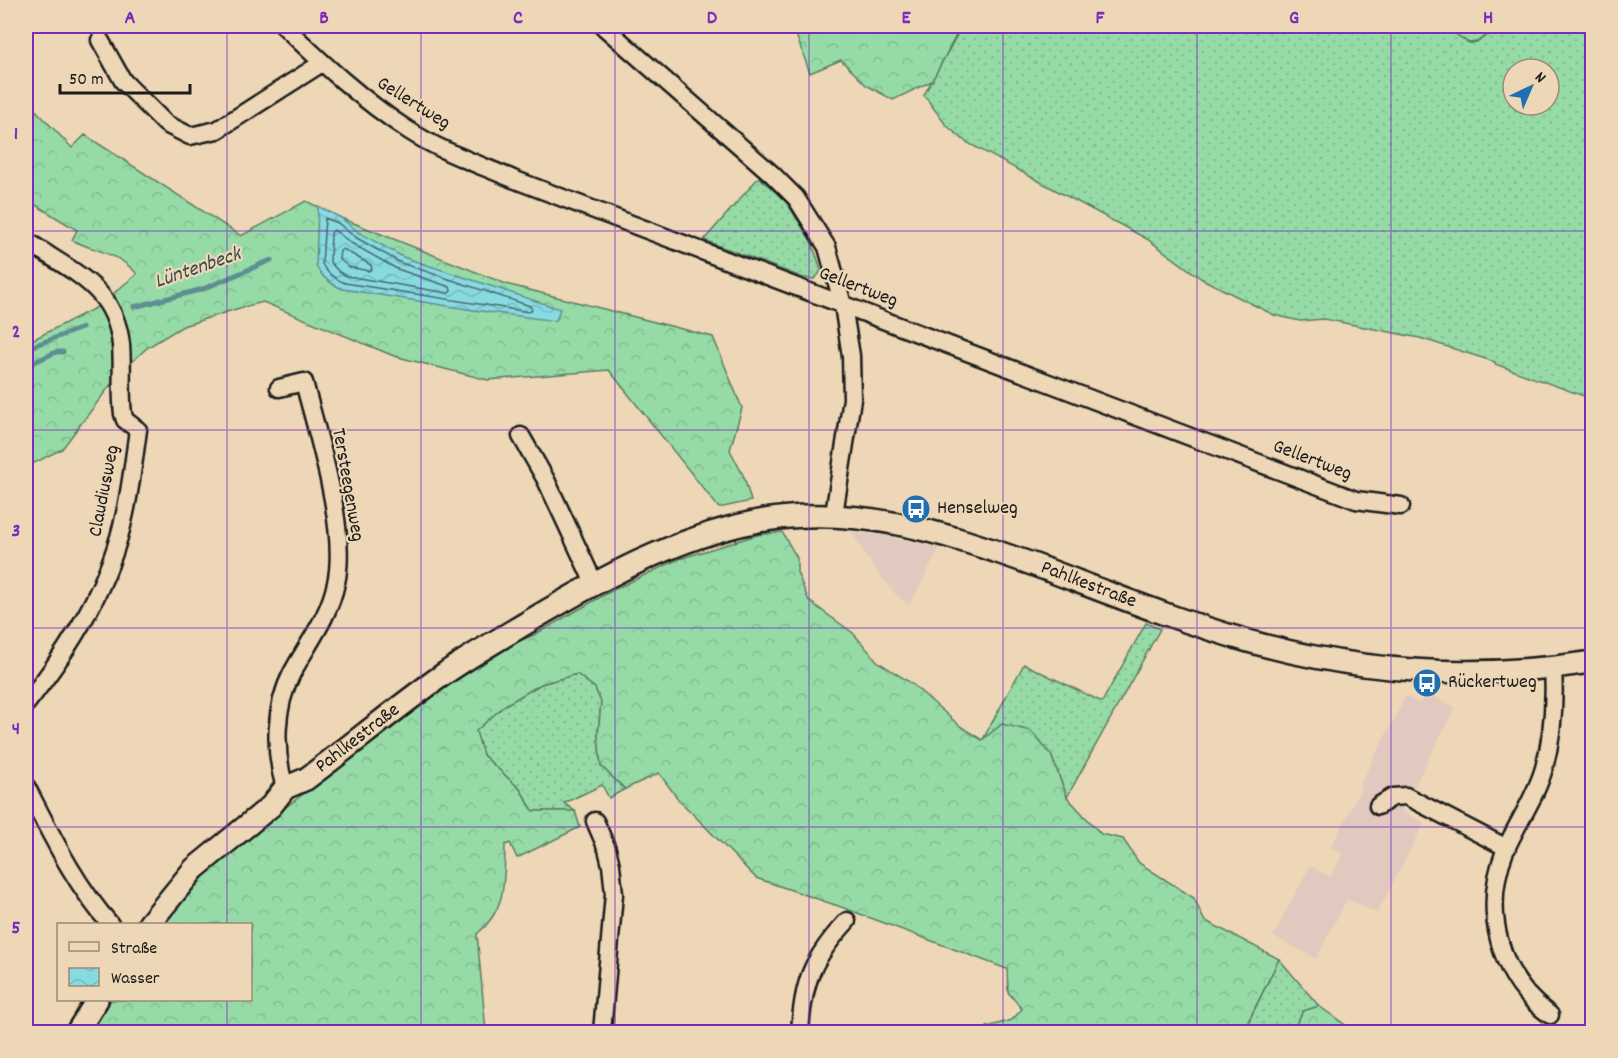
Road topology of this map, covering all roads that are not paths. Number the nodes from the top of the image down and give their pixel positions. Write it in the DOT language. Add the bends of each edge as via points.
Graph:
graph roads {
  1 [pos="284,26"];
  2 [pos="603,26"];
  3 [pos="100,40"];
  4 [pos="322,63"];
  5 [pos="26,240"];
  6 [pos="843,305"];
  7 [pos="279,388"];
  8 [pos="520,436"];
  9 [pos="1401,506"];
  10 [pos="834,514"];
  11 [pos="594,583"];
  12 [pos="1593,662"];
  13 [pos="1553,668"];
  14 [pos="26,704"];
  15 [pos="26,786"];
  16 [pos="285,788"];
  17 [pos="1378,806"];
  18 [pos="595,821"];
  19 [pos="1507,848"];
  20 [pos="847,921"];
  21 [pos="109,923"];
  22 [pos="149,923"];
  23 [pos="96,1001"];
  24 [pos="1550,1015"];
  25 [pos="77,1032"];
  26 [pos="602,1032"];
  27 [pos="800,1032"];
  1 -- 4 [label="street, Gellertweg"];
  2 -- 6 [label="street" via="796,198 827,247"];
  3 -- 4 [label="street" via="123,81 166,124 190,136 217,130"];
  4 -- 6 [label="street, Gellertweg" via="410,131 463,158"];
  5 -- 14 [label="street, Claudiusweg" via="82,276 107,302 117,322 121,344 123,414 138,430 125,514 103,582 61,657"];
  6 -- 9 [label="street, Gellertweg" via="1356,500"];
  6 -- 10 [label="street" via="851,356 852,399"];
  7 -- 16 [label="street, Tersteegenweg" via="304,382 336,516 339,553 337,582 326,616 291,674 281,704 277,743"];
  8 -- 11 [label="street" via="546,480"];
  10 -- 11 [label="street, Pahlkestraße" via="756,521 720,530"];
  10 -- 13 [label="street, Pahlkestraße" via="878,519 960,538 1248,641 1325,660 1438,672"];
  11 -- 16 [label="street, Pahlkestraße" via="468,658 306,779"];
  12 -- 13 [label="street, Pahlkestraße"];
  13 -- 19 [label="street" via="1553,721 1544,770"];
  15 -- 21 [label="street" via="71,870"];
  16 -- 22 [label="street, Pahlkestraße" via="271,806 194,869"];
  17 -- 19 [label="street" via="1393,797 1406,796"];
  18 -- 26 [label="street" via="607,849 614,894"];
  19 -- 24 [label="street" via="1495,893 1500,945 1522,990"];
  20 -- 27 [label="street" via="811,970"];
  23 -- 25 [label="street"];
}
